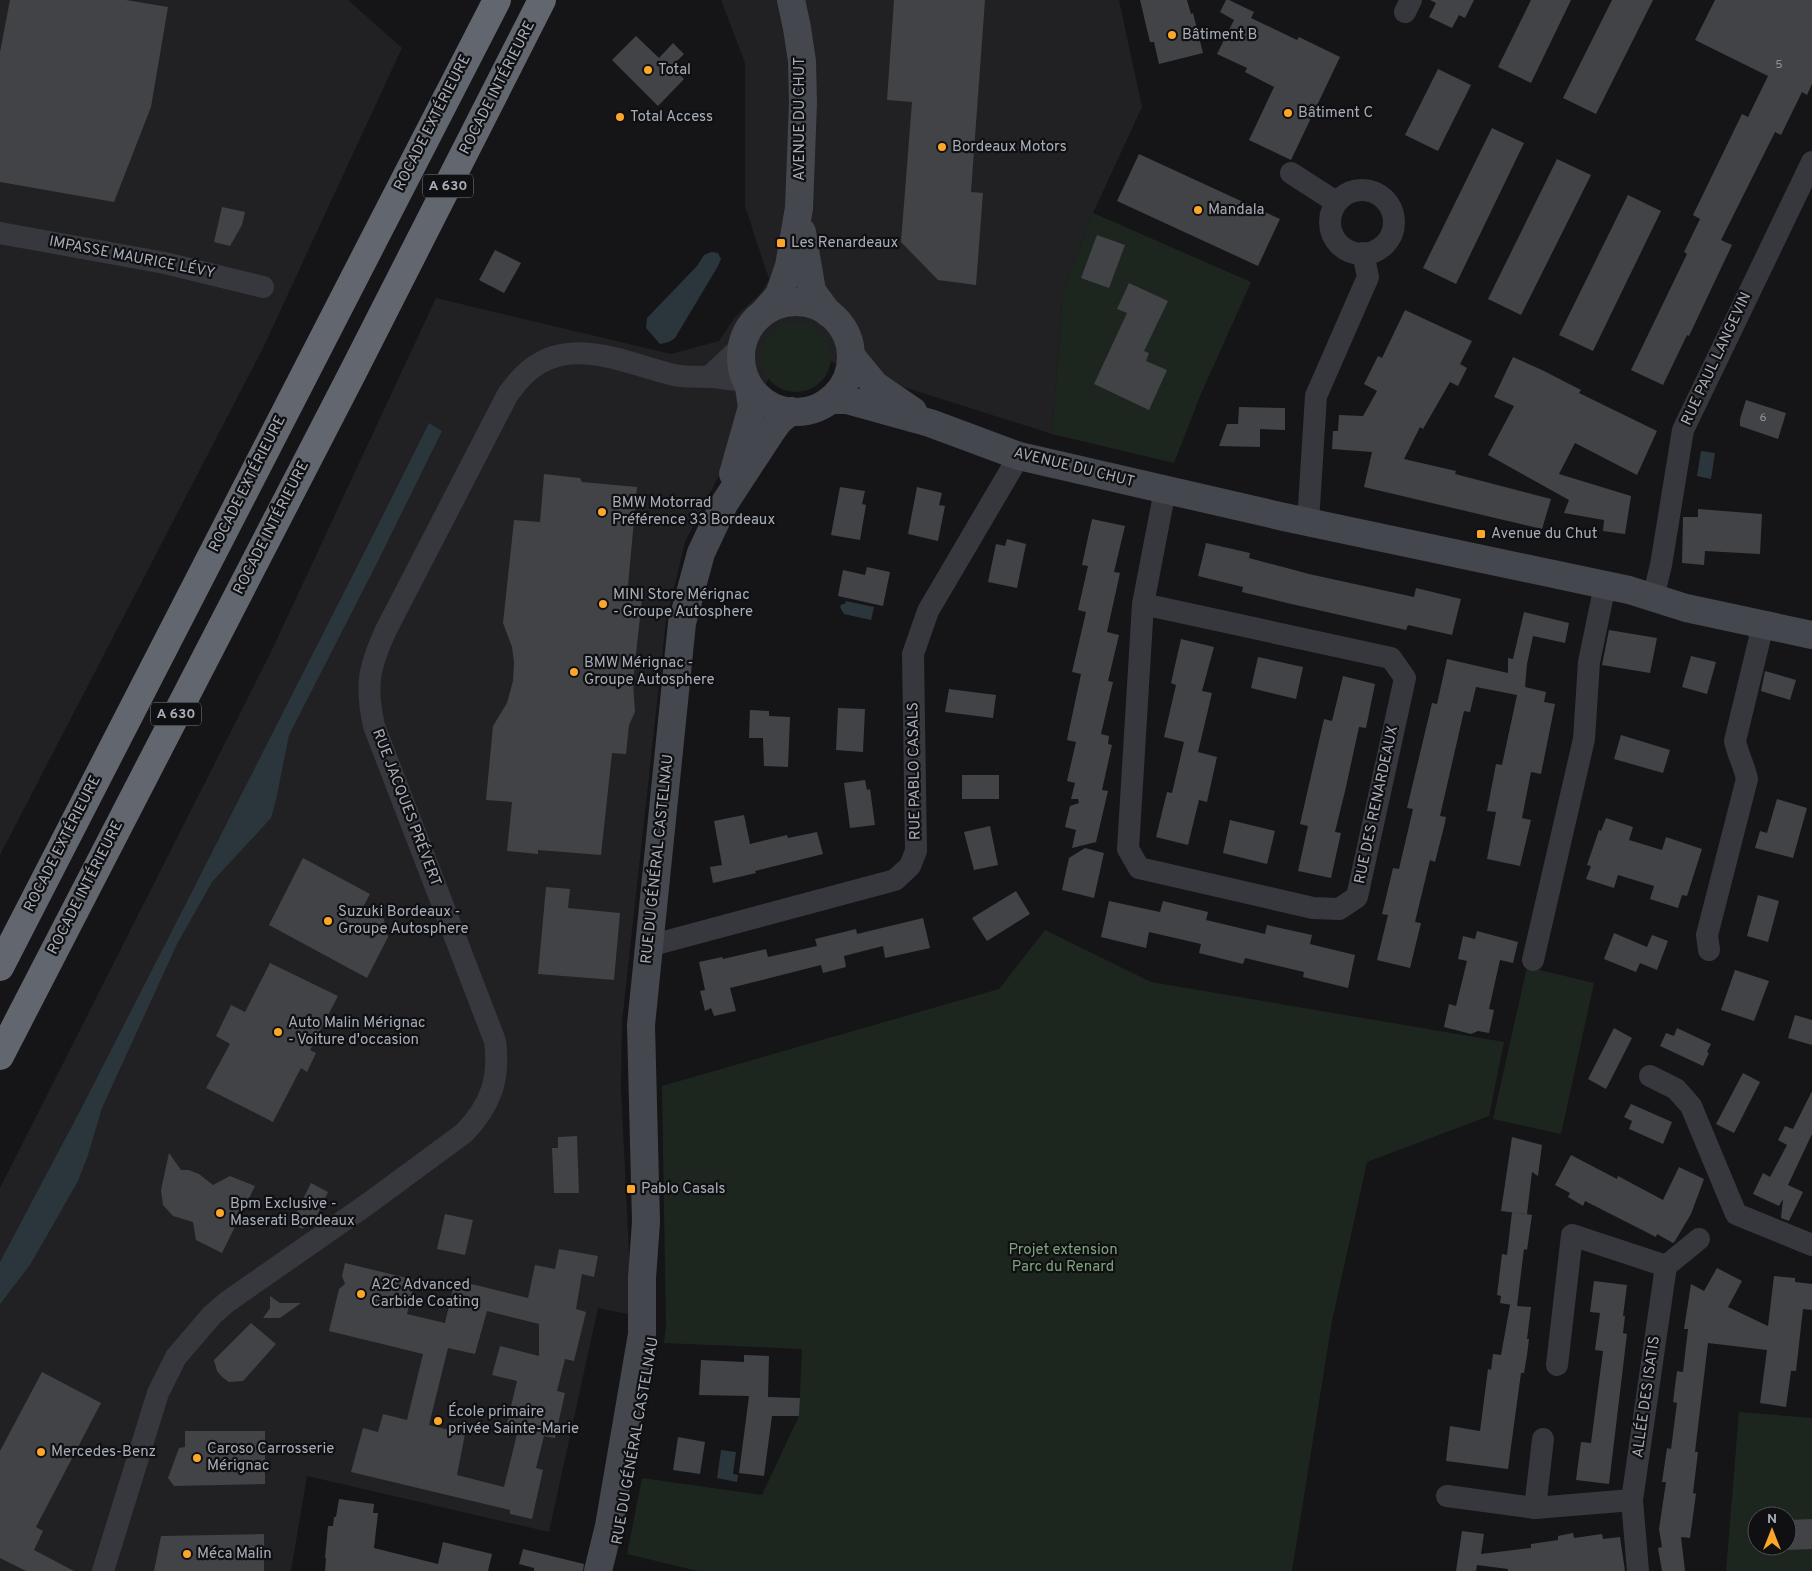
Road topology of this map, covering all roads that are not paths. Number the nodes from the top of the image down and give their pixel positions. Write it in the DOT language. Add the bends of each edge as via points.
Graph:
graph roads {
  1 [pos="497,0"];
  2 [pos="542,0"];
  3 [pos="791,0"];
  4 [pos="1812,162"];
  5 [pos="1291,173"];
  6 [pos="1336,202"];
  7 [pos="798,208"];
  8 [pos="0,233"];
  9 [pos="1363,253"];
  10 [pos="263,286"];
  11 [pos="766,310"];
  12 [pos="828,313"];
  13 [pos="742,346"];
  14 [pos="850,356"];
  15 [pos="710,376"];
  16 [pos="748,384"];
  17 [pos="830,400"];
  18 [pos="791,411"];
  19 [pos="930,423"];
  20 [pos="1019,456"];
  21 [pos="1164,490"];
  22 [pos="724,504"];
  23 [pos="1308,522"];
  24 [pos="1605,585"];
  25 [pos="1653,598"];
  26 [pos="1143,604"];
  27 [pos="1763,625"];
  28 [pos="1812,636"];
  29 [pos="649,946"];
  30 [pos="1709,950"];
  31 [pos="1533,960"];
  32 [pos="0,968"];
  33 [pos="0,1056"];
  34 [pos="1650,1076"];
  35 [pos="646,1222"];
  36 [pos="1699,1239"];
  37 [pos="1812,1244"];
  38 [pos="1666,1266"];
  39 [pos="1557,1365"];
  40 [pos="1543,1440"];
  41 [pos="1447,1496"];
  42 [pos="1632,1500"];
  43 [pos="1535,1508"];
  44 [pos="103,1571"];
  45 [pos="598,1571"];
  46 [pos="612,1571"];
  47 [pos="1638,1571"];
  1 -- 32 [label="highway, ROCADE EXTÉRIEURE / A 630"];
  2 -- 33 [label="highway, ROCADE INTÉRIEURE / A 630"];
  3 -- 7 [label="street, AVENUE DU CHUT" via="802,61"];
  4 -- 25 [label="street, RUE PAUL LANGEVIN" via="1683,430"];
  5 -- 6 [label="street"];
  6 -- 9 [label="street" via="1329,222 1336,242 1353,254"];
  6 -- 9 [label="street" via="1353,191 1364,190 1384,198 1390,207 1394,228 1390,238 1374,252"];
  7 -- 11 [label="street, AVENUE DU CHUT" via="789,266 779,295"];
  7 -- 12 [label="street, AVENUE DU CHUT" via="812,292"];
  8 -- 10 [label="street, IMPASSE MAURICE LÉVY" via="165,263"];
  9 -- 23 [label="street" via="1368,277 1316,396"];
  11 -- 12 [label="street" via="798,302 814,305"];
  11 -- 13 [label="street" via="746,332"];
  12 -- 14 [label="street" via="848,340"];
  13 -- 15 [label="street"];
  13 -- 16 [label="street" via="741,364"];
  14 -- 17 [label="street" via="849,371 843,385"];
  14 -- 19 [label="street, AVENUE DU CHUT" via="874,385"];
  15 -- 16 [label="street, RUE JACQUES PRÉVERT"];
  15 -- 44 [label="street, RUE JACQUES PRÉVERT" via="692,378 675,375 598,354 575,352 561,354 523,375 508,394 386,630 370,669 374,726 495,1041 494,1084 476,1120 458,1138 227,1302 212,1314 176,1357 158,1392"];
  16 -- 18 [label="street" via="760,399"];
  16 -- 22 [label="street, RUE DU GÉNÉRAL CASTELNAU" via="752,406"];
  17 -- 18 [label="street" via="808,410"];
  17 -- 19 [label="street, AVENUE DU CHUT" via="847,400"];
  18 -- 22 [label="street, RUE DU GÉNÉRAL CASTELNAU" via="771,432"];
  19 -- 20 [label="street, AVENUE DU CHUT"];
  20 -- 21 [label="street, AVENUE DU CHUT"];
  20 -- 29 [label="street, RUE PABLO CASALS" via="928,611 913,654 916,850 910,866 895,880"];
  21 -- 23 [label="street, AVENUE DU CHUT"];
  21 -- 26 [label="street, RUE DES RENARDEAUX"];
  22 -- 29 [label="street, RUE DU GÉNÉRAL CASTELNAU" via="701,553 682,623"];
  23 -- 24 [label="street, AVENUE DU CHUT"];
  24 -- 25 [label="street, AVENUE DU CHUT"];
  24 -- 31 [label="street" via="1589,662 1584,739"];
  25 -- 27 [label="street, AVENUE DU CHUT"];
  26 -- 26 [label="street, RUE DES RENARDEAUX" via="1128,849 1139,868 1313,908 1340,909 1357,897 1405,678 1392,658"];
  27 -- 28 [label="street, AVENUE DU CHUT"];
  27 -- 30 [label="street" via="1735,741 1747,779 1707,935"];
  29 -- 35 [label="street, RUE DU GÉNÉRAL CASTELNAU" via="641,1025"];
  34 -- 37 [label="street" via="1676,1089 1691,1106 1736,1214"];
  35 -- 45 [label="street, RUE DU GÉNÉRAL CASTELNAU" via="642,1334 609,1526"];
  35 -- 46 [label="street, RUE DU GÉNÉRAL CASTELNAU" via="655,1278 656,1349"];
  36 -- 38 [label="street"];
  38 -- 39 [label="street" via="1572,1234"];
  38 -- 42 [label="street, ALLÉE DES ISATIS"];
  40 -- 43 [label="street"];
  41 -- 43 [label="street"];
  42 -- 43 [label="street"];
  42 -- 47 [label="street, ALLÉE DES ISATIS"];
}
